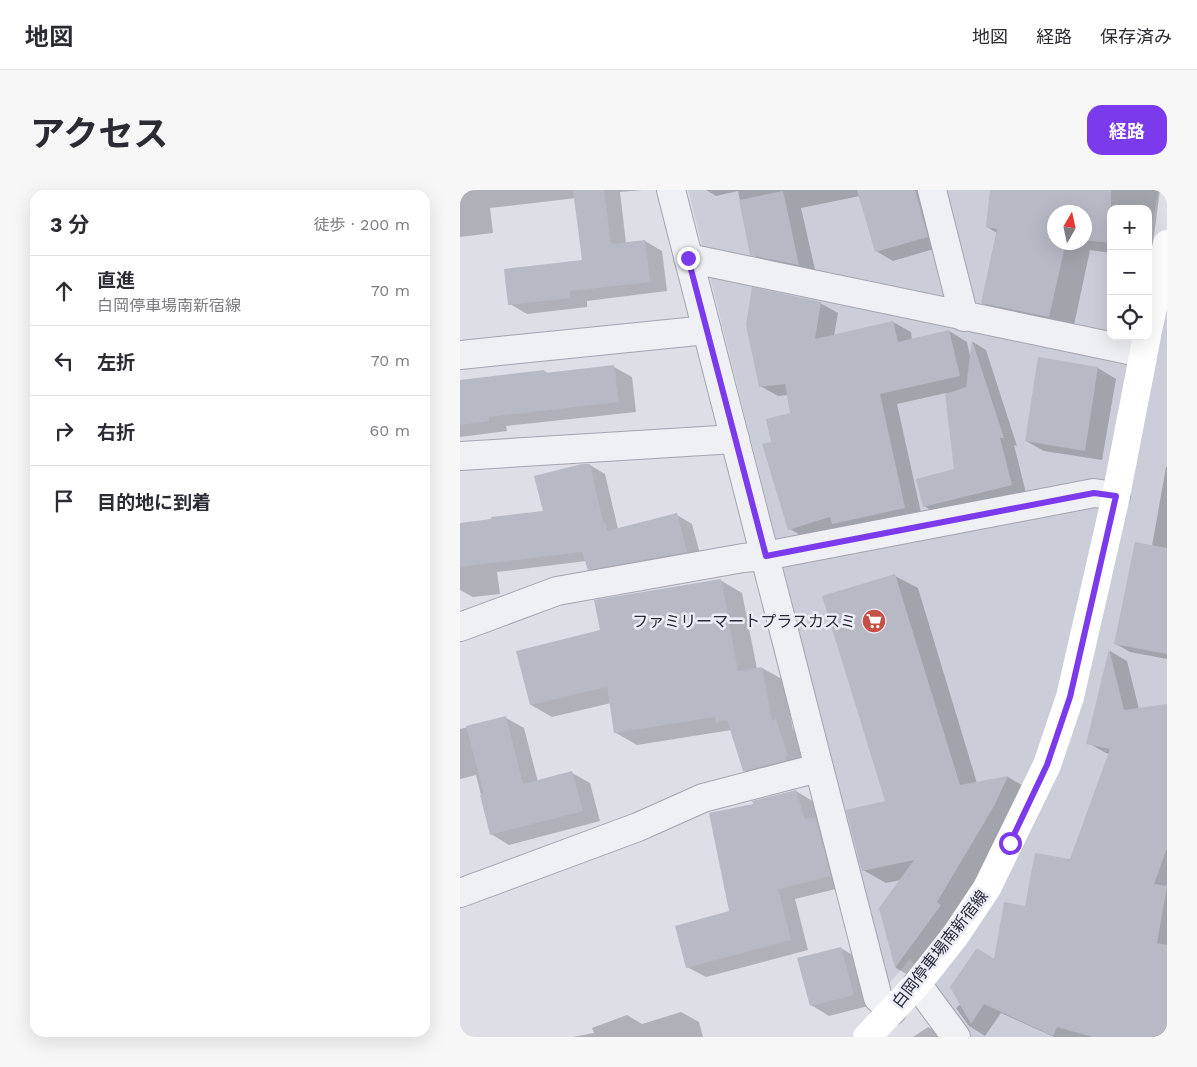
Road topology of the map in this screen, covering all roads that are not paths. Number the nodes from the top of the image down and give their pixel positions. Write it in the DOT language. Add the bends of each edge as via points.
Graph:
graph roads {
  1 [pos="671,190"];
  2 [pos="932,190"];
  3 [pos="1167,244"];
  4 [pos="688,258"];
  5 [pos="1152,313"];
  6 [pos="964,316"];
  7 [pos="707,330"];
  8 [pos="1107,335"];
  9 [pos="1146,340"];
  10 [pos="460,356"];
  11 [pos="735,439"];
  12 [pos="460,456"];
  13 [pos="1116,496"];
  14 [pos="766,556"];
  15 [pos="460,626"];
  16 [pos="818,768"];
  17 [pos="460,893"];
  18 [pos="917,984"];
  19 [pos="892,1011"];
  20 [pos="867,1037"];
  21 [pos="956,1037"];
  1 -- 4 [label="street"];
  2 -- 6 [label="street"];
  3 -- 5 [label="main road, 白岡停車場南新宿線"];
  4 -- 6 [label="street"];
  4 -- 7 [label="street"];
  6 -- 8 [label="street"];
  7 -- 10 [label="street"];
  7 -- 11 [label="street"];
  9 -- 13 [label="main road, 白岡停車場南新宿線"];
  11 -- 12 [label="street"];
  11 -- 14 [label="street"];
  13 -- 14 [label="street" via="1094,493"];
  13 -- 18 [label="main road, 白岡停車場南新宿線" via="1070,697 1047,765 988,888"];
  14 -- 15 [label="street" via="557,591"];
  14 -- 16 [label="street"];
  16 -- 17 [label="street" via="703,798 638,827"];
  16 -- 19 [label="street" via="878,998"];
  18 -- 19 [label="main road, 白岡停車場南新宿線"];
  18 -- 21 [label="street"];
  19 -- 20 [label="main road, 白岡停車場南新宿線"];
}
